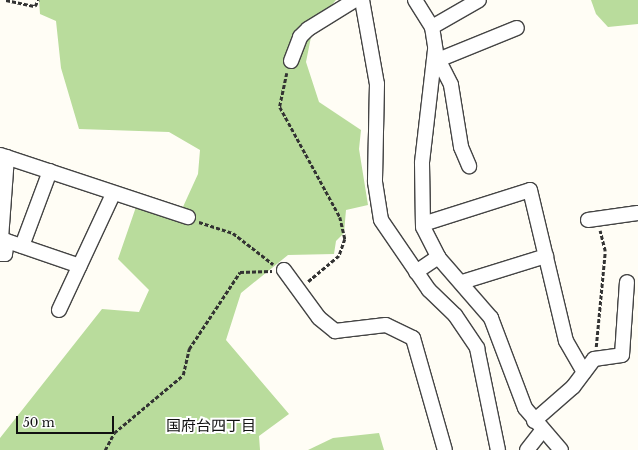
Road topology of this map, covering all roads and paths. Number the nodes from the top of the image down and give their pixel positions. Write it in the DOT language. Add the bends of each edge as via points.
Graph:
graph roads {
  1 [pos="6,0"];
  2 [pos="38,0"];
  3 [pos="355,0"];
  4 [pos="362,0"];
  5 [pos="415,0"];
  6 [pos="479,0"];
  7 [pos="432,26"];
  8 [pos="517,28"];
  9 [pos="436,55"];
  10 [pos="291,61"];
  11 [pos="4,156"];
  12 [pos="469,166"];
  13 [pos="50,171"];
  14 [pos="113,194"];
  15 [pos="638,213"];
  16 [pos="188,216"];
  17 [pos="592,219"];
  18 [pos="423,224"];
  19 [pos="7,241"];
  20 [pos="22,246"];
  21 [pos="0,254"];
  22 [pos="546,256"];
  23 [pos="438,257"];
  24 [pos="80,266"];
  25 [pos="284,270"];
  26 [pos="416,272"];
  27 [pos="462,282"];
  28 [pos="627,282"];
  29 [pos="300,289"];
  30 [pos="59,310"];
  31 [pos="594,359"];
  32 [pos="584,372"];
  33 [pos="538,426"];
  34 [pos="106,450"];
  35 [pos="445,450"];
  36 [pos="498,450"];
  37 [pos="527,450"];
  38 [pos="561,450"];
  1 -- 2 [label="path" via="35,6"];
  3 -- 10 [label="street" via="308,29 300,37"];
  4 -- 26 [label="street" via="377,84 376,201 391,239"];
  5 -- 7 [label="street"];
  6 -- 7 [label="street"];
  7 -- 9 [label="street"];
  8 -- 9 [label="street"];
  9 -- 12 [label="street" via="451,85 461,146"];
  9 -- 18 [label="street" via="422,163"];
  10 -- 29 [label="path" via="280,106 340,217 346,239 339,256"];
  11 -- 13 [label="street"];
  11 -- 19 [label="street" via="0,239"];
  13 -- 14 [label="street"];
  13 -- 20 [label="street"];
  14 -- 16 [label="street"];
  14 -- 24 [label="street"];
  15 -- 17 [label="street"];
  16 -- 25 [label="path" via="233,233"];
  17 -- 31 [label="path" via="605,251"];
  18 -- 22 [label="street" via="530,190"];
  18 -- 23 [label="street"];
  19 -- 20 [label="street"];
  19 -- 21 [label="street" via="5,254"];
  20 -- 24 [label="street"];
  22 -- 27 [label="street"];
  22 -- 32 [label="street" via="566,342"];
  23 -- 26 [label="street"];
  23 -- 27 [label="street"];
  24 -- 30 [label="street"];
  25 -- 29 [label="street"];
  25 -- 34 [label="path" via="240,272 189,349 183,375 114,433"];
  26 -- 36 [label="street" via="455,315 477,348"];
  27 -- 33 [label="street" via="497,328 520,398"];
  28 -- 31 [label="street" via="622,355"];
  29 -- 35 [label="street" via="319,318 335,331 386,325 413,338"];
  31 -- 32 [label="street"];
  32 -- 33 [label="street"];
  33 -- 37 [label="street"];
  33 -- 38 [label="street"];
}
